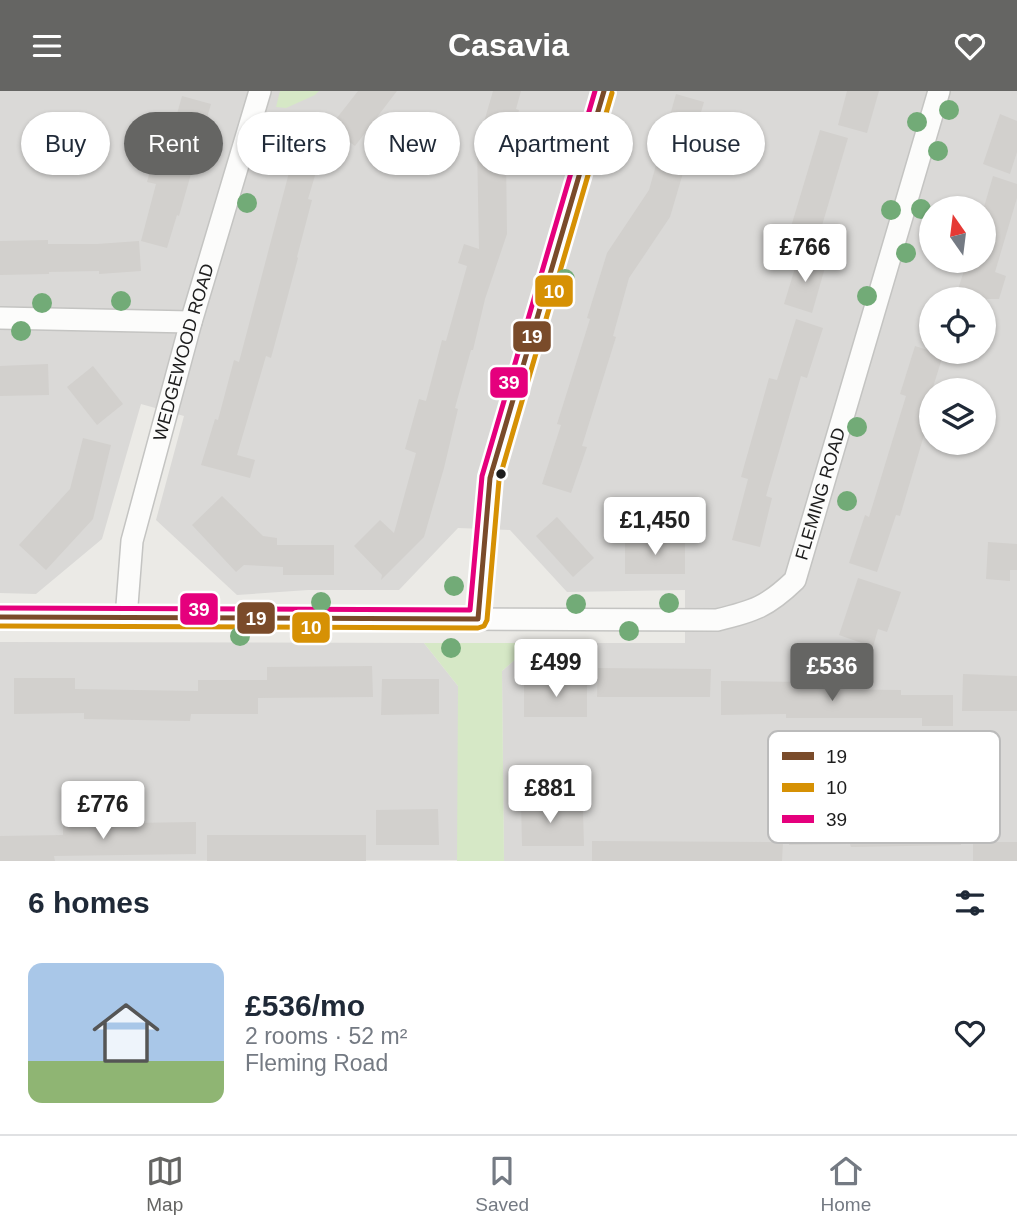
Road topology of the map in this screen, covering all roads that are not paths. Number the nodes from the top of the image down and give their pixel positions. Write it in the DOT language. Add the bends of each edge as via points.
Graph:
graph roads {
  1 [pos="260,91"];
  2 [pos="604,91"];
  3 [pos="939,91"];
  4 [pos="0,318"];
  5 [pos="191,322"];
  6 [pos="0,617"];
  7 [pos="126,618"];
  8 [pos="478,619"];
  1 -- 5 [label="street, WEDGEWOOD ROAD"];
  2 -- 8 [label="street" via="490,478"];
  3 -- 8 [label="street, FLEMING ROAD" via="795,580 755,610 717,620"];
  4 -- 5 [label="street"];
  5 -- 7 [label="street, WEDGEWOOD ROAD" via="132,541"];
  6 -- 7 [label="street, FLEMING ROAD"];
  7 -- 8 [label="street, FLEMING ROAD"];
}
